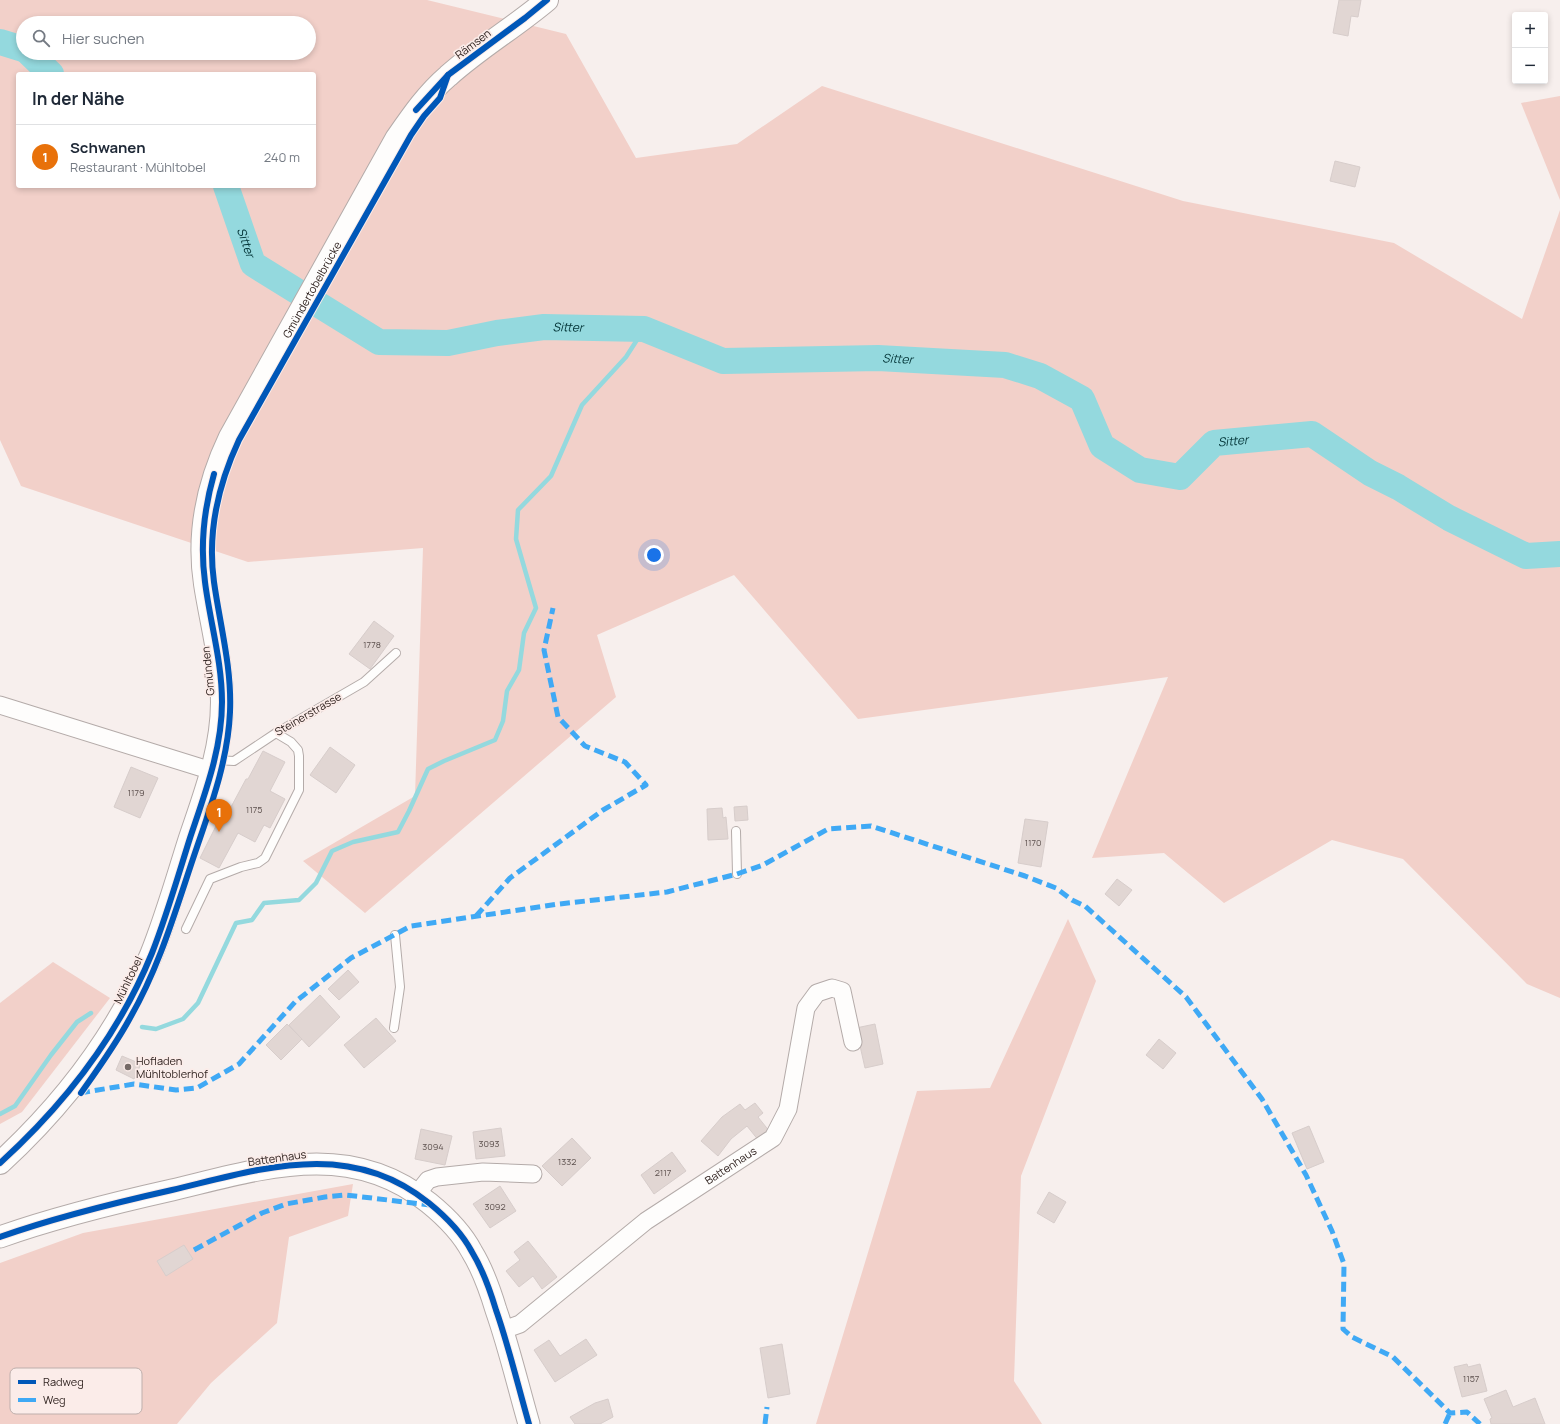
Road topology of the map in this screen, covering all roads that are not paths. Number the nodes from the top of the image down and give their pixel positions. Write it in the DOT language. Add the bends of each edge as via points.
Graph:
graph roads {
  1 [pos="547,0"];
  2 [pos="416,110"];
  3 [pos="214,474"];
  4 [pos="396,653"];
  5 [pos="0,705"];
  6 [pos="276,733"];
  7 [pos="214,766"];
  8 [pos="736,831"];
  9 [pos="737,874"];
  10 [pos="186,929"];
  11 [pos="395,935"];
  12 [pos="394,1028"];
  13 [pos="853,1042"];
  14 [pos="0,1163"];
  15 [pos="533,1174"];
  16 [pos="417,1194"];
  17 [pos="0,1237"];
  18 [pos="503,1330"];
  19 [pos="529,1424"];
  1 -- 2 [label="main road, Rämsen" via="448,75"];
  2 -- 3 [label="main road, Gmündertobelbrücke" via="396,139 230,437"];
  3 -- 7 [label="main road, Gmünden" via="204,515 202,540 204,581 221,675 222,704"];
  4 -- 6 [label="lane, Steinerstrasse" via="364,682"];
  5 -- 7 [label="street"];
  6 -- 7 [label="lane, Steinerstrasse" via="234,761"];
  6 -- 10 [label="lane" via="291,742 298,750 299,790 265,858 258,863 210,879"];
  7 -- 14 [label="main road, Mühltobel" via="162,925 122,1015 72,1088"];
  8 -- 9 [label="lane"];
  11 -- 12 [label="lane" via="400,987"];
  13 -- 18 [label="street, Battenhaus" via="842,991 832,988 817,994 806,1008 788,1109 773,1138 646,1221 520,1324"];
  15 -- 16 [label="street" via="483,1172 437,1177 428,1180"];
  16 -- 17 [label="street, Battenhaus" via="391,1179 356,1167 324,1163 287,1164 136,1198 37,1224"];
  16 -- 18 [label="street, Battenhaus" via="449,1221 472,1251 487,1283"];
  18 -- 19 [label="street, Battenhaus"];
}
